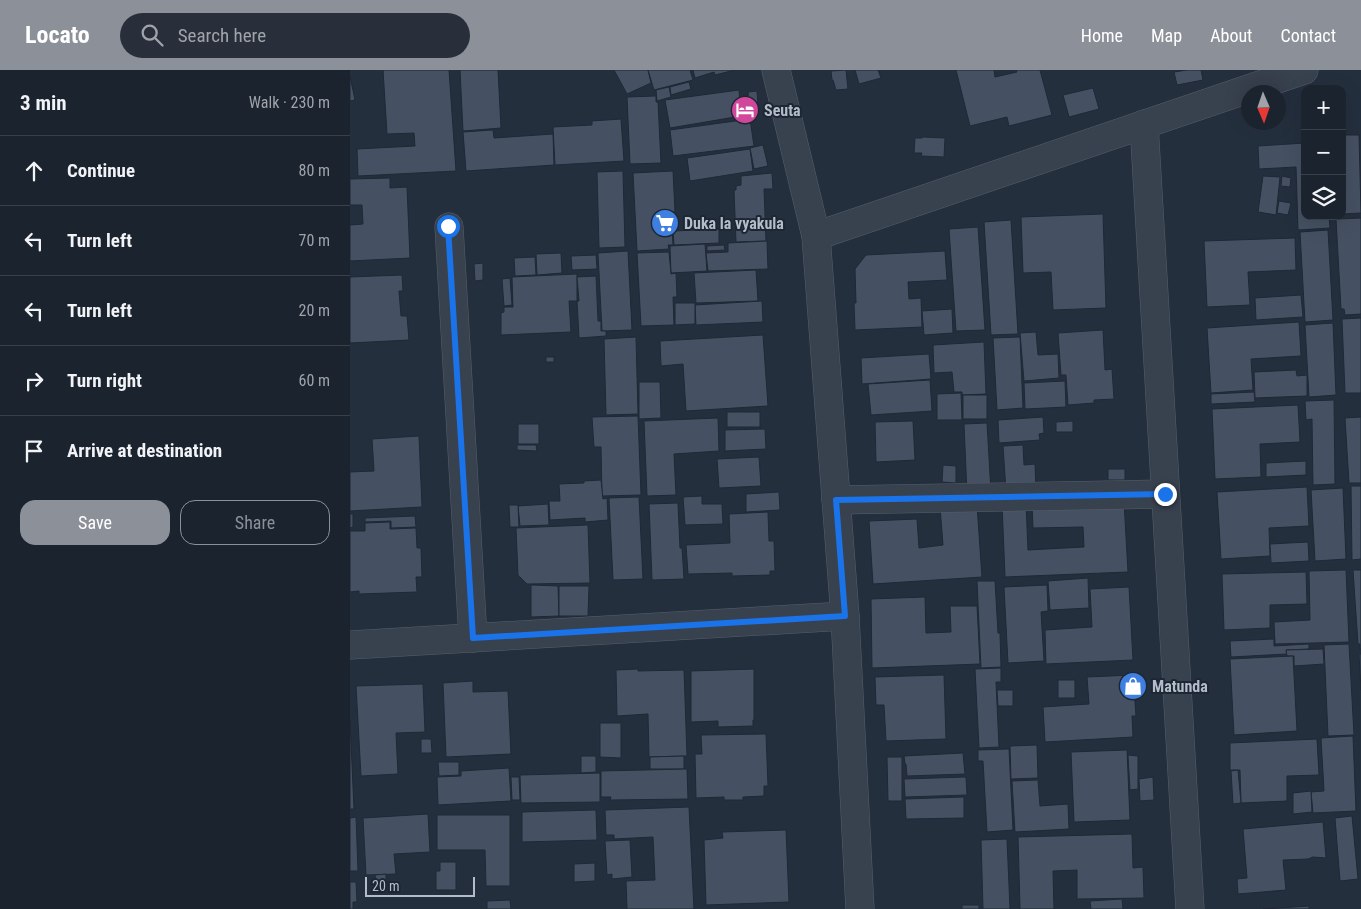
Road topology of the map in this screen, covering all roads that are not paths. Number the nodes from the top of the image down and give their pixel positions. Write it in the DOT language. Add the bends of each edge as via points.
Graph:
graph roads {
  1 [pos="776,70"];
  2 [pos="1304,70"];
  3 [pos="1144,124"];
  4 [pos="448,226"];
  5 [pos="816,236"];
  6 [pos="1165,494"];
  7 [pos="836,500"];
  8 [pos="845,616"];
  9 [pos="473,638"];
  10 [pos="350,645"];
  11 [pos="860,909"];
  12 [pos="1190,909"];
  1 -- 5 [label="street"];
  2 -- 3 [label="street"];
  3 -- 5 [label="street"];
  3 -- 6 [label="street"];
  4 -- 9 [label="street"];
  5 -- 7 [label="street"];
  6 -- 7 [label="street"];
  6 -- 12 [label="street"];
  7 -- 8 [label="street"];
  8 -- 9 [label="street"];
  8 -- 11 [label="street"];
  9 -- 10 [label="street"];
}
